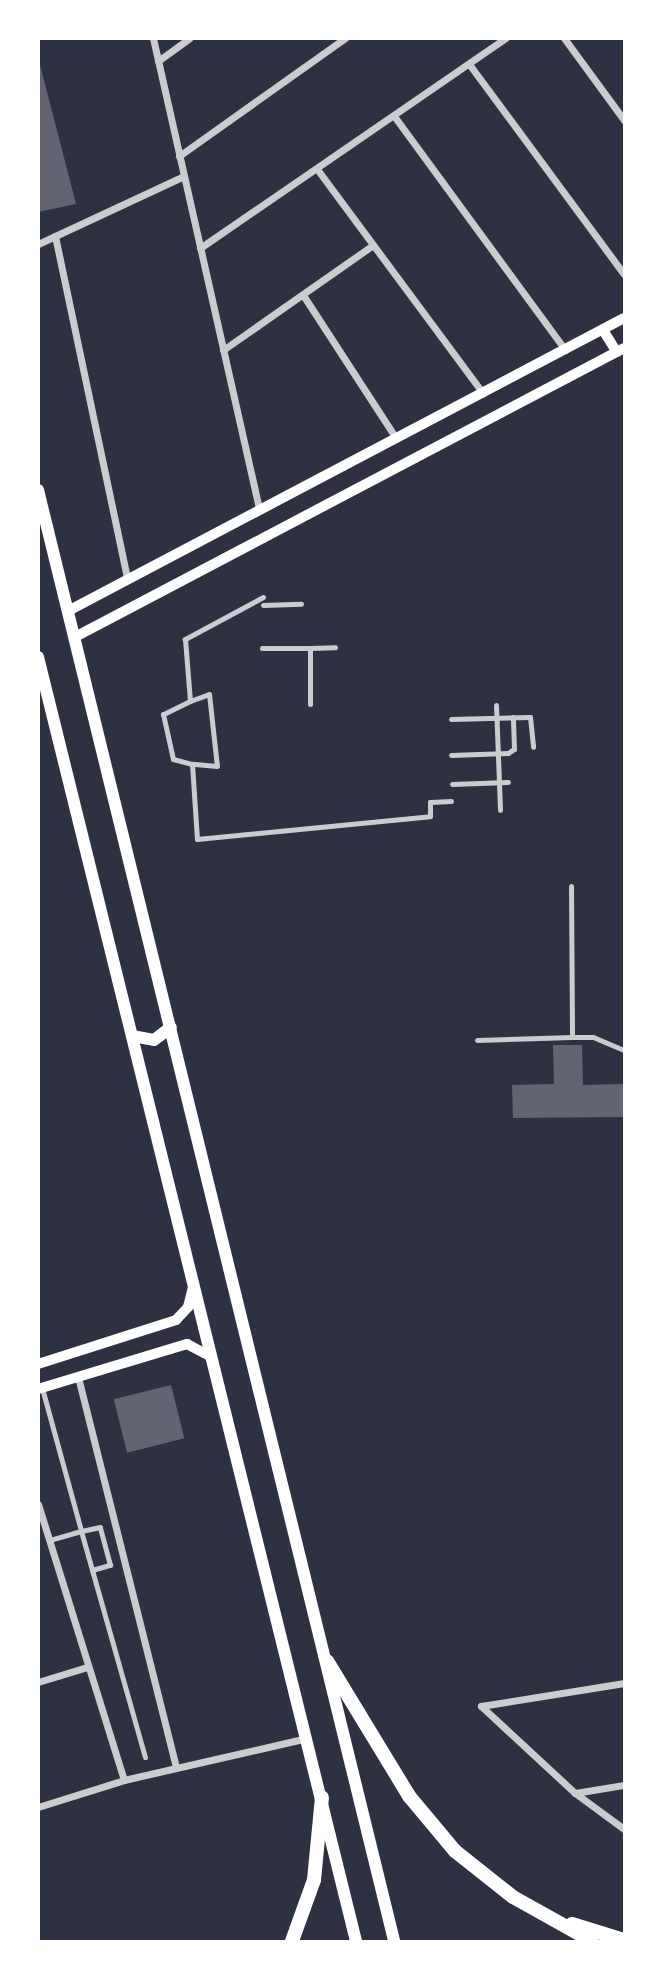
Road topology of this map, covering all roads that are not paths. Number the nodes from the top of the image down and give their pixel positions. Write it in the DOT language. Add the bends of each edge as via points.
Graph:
graph roads {
  1 [pos="153,38"];
  2 [pos="190,38"];
  3 [pos="345,38"];
  4 [pos="506,38"];
  5 [pos="565,38"];
  6 [pos="158,61"];
  7 [pos="469,64"];
  8 [pos="394,116"];
  9 [pos="625,120"];
  10 [pos="180,156"];
  11 [pos="317,169"];
  12 [pos="184,176"];
  13 [pos="55,236"];
  14 [pos="38,244"];
  15 [pos="373,245"];
  16 [pos="200,248"];
  17 [pos="625,274"];
  18 [pos="303,295"];
  19 [pos="625,318"];
  20 [pos="603,330"];
  21 [pos="565,349"];
  22 [pos="223,350"];
  23 [pos="621,350"];
  24 [pos="483,393"];
  25 [pos="396,438"];
  26 [pos="38,490"];
  27 [pos="259,510"];
  28 [pos="127,579"];
  29 [pos="263,597"];
  30 [pos="301,604"];
  31 [pos="262,605"];
  32 [pos="68,611"];
  33 [pos="75,637"];
  34 [pos="335,647"];
  35 [pos="262,648"];
  36 [pos="310,648"];
  37 [pos="38,657"];
  38 [pos="190,701"];
  39 [pos="310,704"];
  40 [pos="496,705"];
  41 [pos="496,717"];
  42 [pos="513,717"];
  43 [pos="451,719"];
  44 [pos="533,747"];
  45 [pos="498,754"];
  46 [pos="452,755"];
  47 [pos="192,764"];
  48 [pos="508,782"];
  49 [pos="499,783"];
  50 [pos="452,784"];
  51 [pos="451,801"];
  52 [pos="500,810"];
  53 [pos="571,886"];
  54 [pos="171,1027"];
  55 [pos="132,1036"];
  56 [pos="572,1037"];
  57 [pos="477,1040"];
  58 [pos="625,1050"];
  59 [pos="192,1280"];
  60 [pos="211,1357"];
  61 [pos="38,1364"];
  62 [pos="78,1377"];
  63 [pos="40,1388"];
  64 [pos="38,1504"];
  65 [pos="82,1531"];
  66 [pos="49,1540"];
  67 [pos="92,1570"];
  68 [pos="327,1661"];
  69 [pos="87,1667"];
  70 [pos="38,1682"];
  71 [pos="625,1684"];
  72 [pos="308,1738"];
  73 [pos="145,1757"];
  74 [pos="176,1767"];
  75 [pos="124,1780"];
  76 [pos="625,1785"];
  77 [pos="575,1793"];
  78 [pos="322,1797"];
  79 [pos="38,1807"];
  80 [pos="625,1829"];
  81 [pos="534,1911"];
  82 [pos="625,1940"];
  83 [pos="292,1941"];
  84 [pos="356,1941"];
  85 [pos="394,1941"];
  86 [pos="592,1941"];
  1 -- 6 [label="street"];
  2 -- 6 [label="street"];
  3 -- 10 [label="street"];
  4 -- 7 [label="street"];
  5 -- 9 [label="street"];
  6 -- 10 [label="street"];
  7 -- 8 [label="street"];
  7 -- 17 [label="street"];
  8 -- 11 [label="street"];
  8 -- 21 [label="street"];
  10 -- 12 [label="street"];
  11 -- 15 [label="street"];
  11 -- 16 [label="street"];
  12 -- 13 [label="street"];
  12 -- 16 [label="street"];
  13 -- 14 [label="street"];
  13 -- 28 [label="street"];
  15 -- 18 [label="street"];
  15 -- 24 [label="street"];
  16 -- 22 [label="street"];
  18 -- 22 [label="street"];
  18 -- 25 [label="street"];
  19 -- 20 [label="main road"];
  20 -- 21 [label="main road"];
  20 -- 23 [label="main road"];
  21 -- 24 [label="main road"];
  22 -- 27 [label="street"];
  23 -- 33 [label="main road"];
  24 -- 25 [label="main road"];
  25 -- 27 [label="main road"];
  26 -- 32 [label="highway"];
  27 -- 28 [label="main road"];
  28 -- 32 [label="main road"];
  29 -- 38 [label="street" via="185,639"];
  30 -- 31 [label="street"];
  32 -- 33 [label="highway"];
  33 -- 54 [label="highway"];
  34 -- 36 [label="street"];
  35 -- 36 [label="street"];
  36 -- 39 [label="street"];
  37 -- 55 [label="highway"];
  38 -- 47 [label="street" via="163,714 173,759"];
  38 -- 47 [label="street" via="209,694 217,766"];
  40 -- 41 [label="street"];
  41 -- 42 [label="street"];
  41 -- 43 [label="street"];
  41 -- 45 [label="street"];
  42 -- 44 [label="street" via="532,720"];
  42 -- 45 [label="street" via="514,749"];
  45 -- 46 [label="street"];
  45 -- 49 [label="street"];
  47 -- 51 [label="street" via="197,839 430,816 430,802"];
  48 -- 49 [label="street"];
  49 -- 50 [label="street"];
  49 -- 52 [label="street"];
  53 -- 56 [label="street"];
  54 -- 55 [label="highway" via="154,1040"];
  54 -- 68 [label="highway"];
  55 -- 59 [label="highway"];
  56 -- 57 [label="street"];
  56 -- 58 [label="street" via="593,1037"];
  59 -- 60 [label="highway"];
  59 -- 61 [label="main road" via="192,1298 176,1320"];
  60 -- 62 [label="main road" via="187,1344"];
  60 -- 72 [label="highway"];
  62 -- 63 [label="main road"];
  62 -- 74 [label="street"];
  63 -- 65 [label="street"];
  64 -- 66 [label="street"];
  65 -- 66 [label="street"];
  65 -- 67 [label="street"];
  65 -- 67 [label="street" via="100,1527 110,1565"];
  66 -- 69 [label="street"];
  67 -- 73 [label="street"];
  68 -- 81 [label="highway" via="391,1769 433,1826 483,1874"];
  68 -- 85 [label="highway"];
  69 -- 70 [label="street"];
  69 -- 75 [label="street"];
  71 -- 77 [label="street" via="481,1706"];
  72 -- 74 [label="street"];
  72 -- 78 [label="highway"];
  74 -- 75 [label="street"];
  75 -- 79 [label="street"];
  76 -- 77 [label="street"];
  77 -- 80 [label="street"];
  78 -- 83 [label="highway" via="314,1880"];
  78 -- 84 [label="highway"];
  81 -- 82 [label="highway"];
  81 -- 86 [label="highway"];
}
